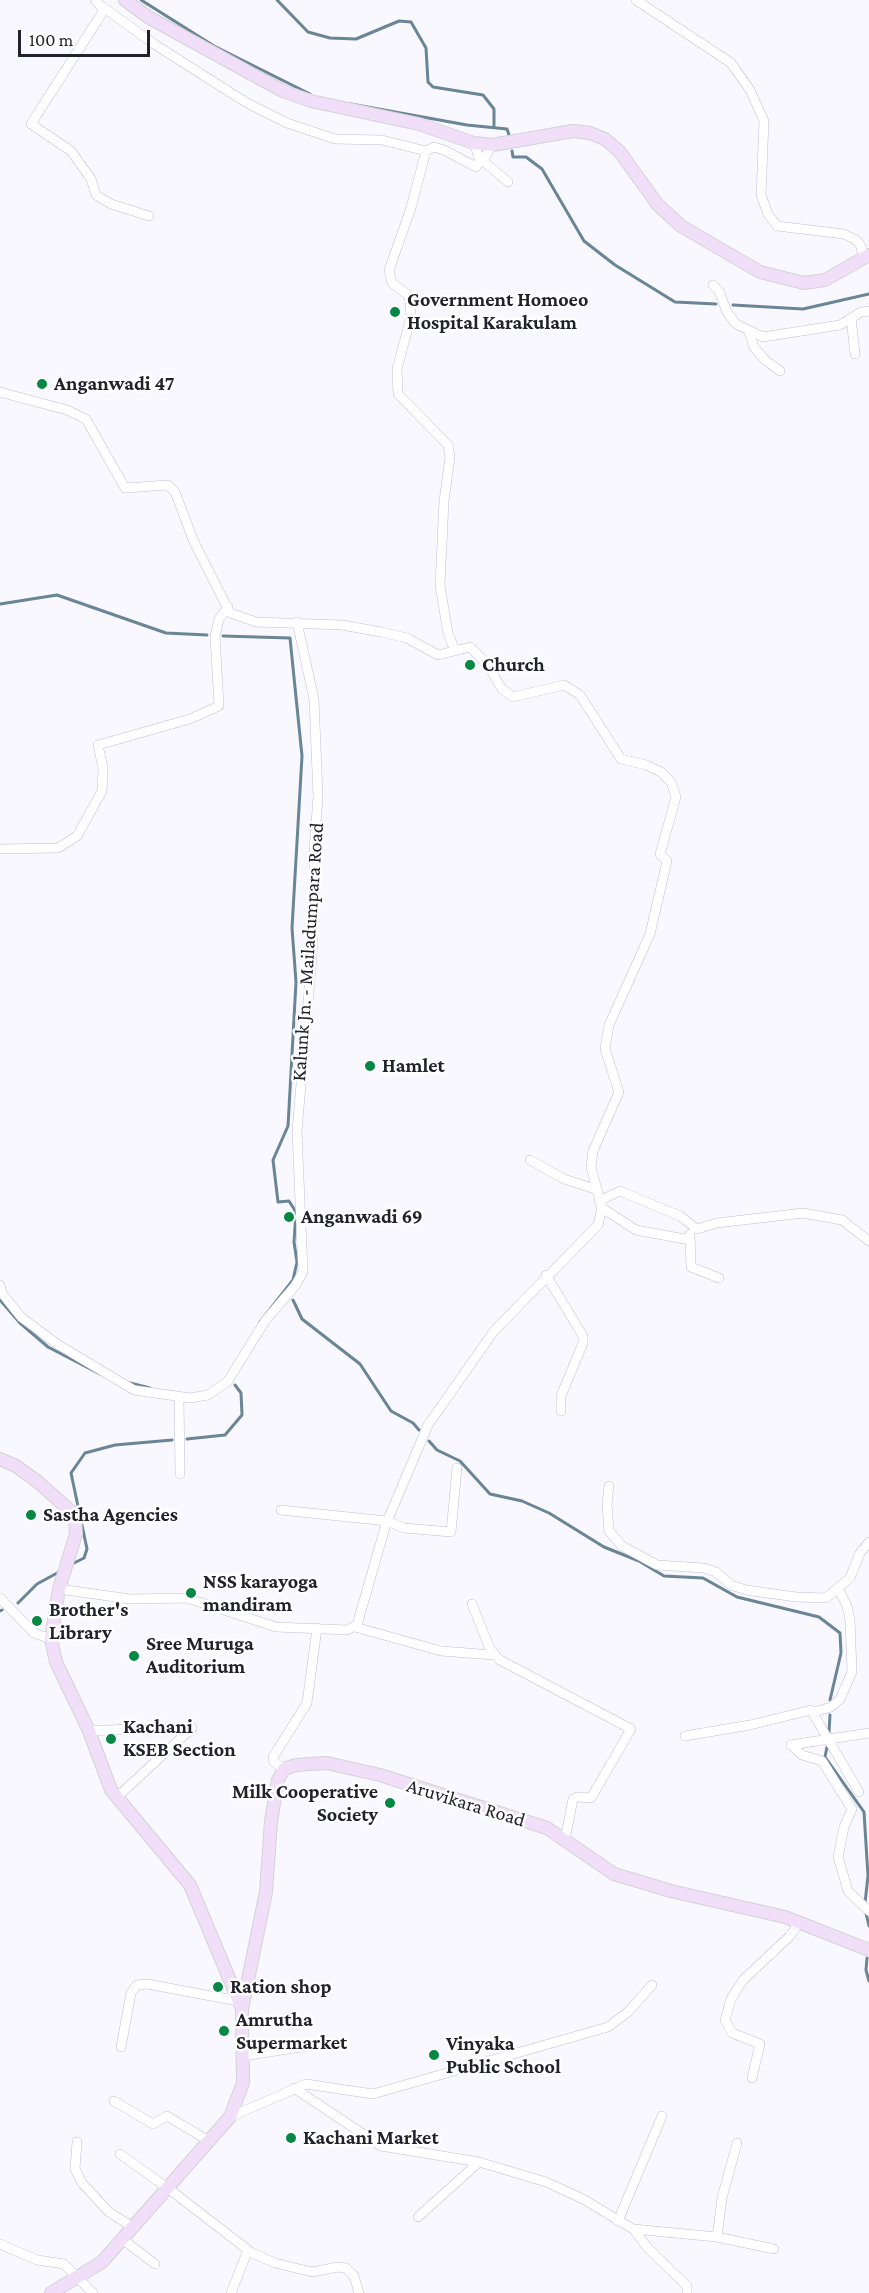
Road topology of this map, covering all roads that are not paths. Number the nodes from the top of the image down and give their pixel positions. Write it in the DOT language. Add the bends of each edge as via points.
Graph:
graph roads {
  1 [pos="95,0"];
  2 [pos="125,0"];
  3 [pos="636,0"];
  4 [pos="103,7"];
  5 [pos="474,142"];
  6 [pos="492,145"];
  7 [pos="426,151"];
  8 [pos="508,182"];
  9 [pos="149,216"];
  10 [pos="866,256"];
  11 [pos="713,285"];
  12 [pos="869,311"];
  13 [pos="852,318"];
  14 [pos="749,332"];
  15 [pos="855,354"];
  16 [pos="780,371"];
  17 [pos="0,392"];
  18 [pos="228,607"];
  19 [pos="297,622"];
  20 [pos="455,651"];
  21 [pos="0,849"];
  22 [pos="530,1160"];
  23 [pos="595,1189"];
  24 [pos="601,1204"];
  25 [pos="697,1229"];
  26 [pos="690,1240"];
  27 [pos="869,1241"];
  28 [pos="546,1275"];
  29 [pos="719,1278"];
  30 [pos="0,1285"];
  31 [pos="179,1398"];
  32 [pos="561,1412"];
  33 [pos="0,1459"];
  34 [pos="457,1468"];
  35 [pos="180,1474"];
  36 [pos="609,1486"];
  37 [pos="281,1509"];
  38 [pos="387,1521"];
  39 [pos="869,1542"];
  40 [pos="59,1589"];
  41 [pos="839,1590"];
  42 [pos="0,1598"];
  43 [pos="472,1604"];
  44 [pos="355,1627"];
  45 [pos="317,1628"];
  46 [pos="51,1639"];
  47 [pos="494,1655"];
  48 [pos="814,1712"];
  49 [pos="192,1728"];
  50 [pos="129,1729"];
  51 [pos="89,1731"];
  52 [pos="869,1733"];
  53 [pos="685,1736"];
  54 [pos="829,1740"];
  55 [pos="284,1769"];
  56 [pos="859,1792"];
  57 [pos="117,1797"];
  58 [pos="565,1840"];
  59 [pos="869,1911"];
  60 [pos="799,1923"];
  61 [pos="869,1950"];
  62 [pos="652,1985"];
  63 [pos="240,2005"];
  64 [pos="327,2043"];
  65 [pos="121,2047"];
  66 [pos="243,2056"];
  67 [pos="752,2078"];
  68 [pos="294,2088"];
  69 [pos="114,2101"];
  70 [pos="230,2116"];
  71 [pos="662,2116"];
  72 [pos="209,2141"];
  73 [pos="77,2142"];
  74 [pos="737,2143"];
  75 [pos="120,2154"];
  76 [pos="479,2162"];
  77 [pos="169,2189"];
  78 [pos="418,2217"];
  79 [pos="618,2221"];
  80 [pos="131,2226"];
  81 [pos="633,2229"];
  82 [pos="717,2237"];
  83 [pos="122,2240"];
  84 [pos="0,2244"];
  85 [pos="248,2250"];
  86 [pos="774,2250"];
  87 [pos="155,2264"];
  88 [pos="78,2278"];
  89 [pos="51,2293"];
  90 [pos="93,2293"];
  91 [pos="231,2293"];
  92 [pos="359,2293"];
  93 [pos="687,2293"];
  1 -- 4 [label="street"];
  2 -- 5 [label="main road" via="148,17 283,91 311,101 419,124"];
  3 -- 10 [label="street" via="731,63 750,90 764,121 761,195 777,225 844,234 856,240"];
  4 -- 7 [label="street" via="247,103 287,123 335,139 382,140"];
  4 -- 9 [label="street" via="31,124 71,151 91,179 96,195"];
  5 -- 6 [label="main road"];
  5 -- 7 [label="street" via="480,160 476,167 444,150 434,147"];
  6 -- 8 [label="street" via="483,161"];
  6 -- 10 [label="main road" via="573,131 605,139 619,151 658,205 681,226 760,272 786,280 825,280"];
  7 -- 20 [label="street" via="389,270 392,283 410,300 411,317 397,369 398,394 448,445 440,585 447,633"];
  11 -- 14 [label="street" via="732,319"];
  12 -- 13 [label="street"];
  13 -- 14 [label="street" via="840,325 782,336 762,337"];
  13 -- 15 [label="street"];
  14 -- 16 [label="street" via="754,347"];
  17 -- 18 [label="street" via="68,410 86,419 124,488 168,485 175,492 194,542"];
  18 -- 19 [label="street" via="230,613 256,622"];
  18 -- 21 [label="street" via="219,619 215,636 219,706 190,719 99,745 102,791 77,836 58,848"];
  19 -- 20 [label="street" via="342,625 407,638 438,655"];
  19 -- 31 [label="street, Kalunk Jn. - Mailadumpara Road" via="314,699 318,796 312,956 297,1131 303,1272 265,1321 228,1381 208,1395"];
  20 -- 23 [label="street" via="470,648 477,652 502,689 513,697 564,685 574,691 621,759 661,772 671,782 676,797 660,854 667,861 650,934 609,1025 605,1049 619,1092 592,1151"];
  22 -- 23 [label="street" via="564,1179"];
  23 -- 24 [label="street"];
  24 -- 25 [label="street" via="620,1191 680,1216"];
  24 -- 26 [label="street" via="636,1230"];
  24 -- 28 [label="street" via="598,1225"];
  25 -- 26 [label="street" via="690,1234"];
  25 -- 27 [label="street" via="803,1213 843,1220"];
  26 -- 29 [label="street" via="692,1267"];
  28 -- 32 [label="street" via="583,1336 561,1396"];
  28 -- 38 [label="street" via="494,1331 428,1425"];
  30 -- 31 [label="street" via="21,1317 57,1344 134,1390"];
  31 -- 35 [label="street"];
  33 -- 40 [label="main road" via="38,1482 75,1515 76,1534"];
  34 -- 38 [label="street" via="451,1532 404,1528"];
  36 -- 41 [label="street" via="609,1531 622,1546 650,1562 704,1568 716,1572 731,1585 796,1597 820,1600"];
  37 -- 38 [label="street"];
  38 -- 44 [label="street"];
  39 -- 41 [label="street"];
  40 -- 45 [label="street" via="130,1599 188,1598 270,1626"];
  40 -- 46 [label="main road"];
  41 -- 48 [label="street" via="850,1620 852,1672 840,1699 831,1707"];
  42 -- 46 [label="street" via="34,1633"];
  43 -- 47 [label="street"];
  44 -- 45 [label="street"];
  44 -- 47 [label="street" via="441,1651"];
  45 -- 55 [label="street" via="307,1703 273,1757"];
  46 -- 51 [label="main road" via="56,1662"];
  47 -- 58 [label="street" via="631,1729 591,1798 573,1799"];
  48 -- 53 [label="street" via="808,1709 750,1725"];
  48 -- 54 [label="street"];
  49 -- 57 [label="street"];
  50 -- 51 [label="street"];
  51 -- 57 [label="main road"];
  52 -- 54 [label="street"];
  54 -- 56 [label="street"];
  54 -- 59 [label="street" via="791,1746 802,1755 822,1761 852,1809 838,1857 848,1891"];
  55 -- 58 [label="main road, Aruvikara Road" via="319,1763 351,1767 547,1828"];
  55 -- 63 [label="main road" via="278,1780 271,1821 266,1892"];
  57 -- 63 [label="main road" via="190,1885"];
  58 -- 60 [label="main road, Aruvikara Road" via="614,1874"];
  60 -- 61 [label="main road, Aruvikara Road"];
  60 -- 67 [label="street" via="743,1980 728,2010 725,2020 732,2033 760,2044"];
  62 -- 68 [label="street" via="608,2027 486,2063 373,2094 313,2084"];
  63 -- 65 [label="street" via="137,1985 130,1993"];
  63 -- 66 [label="main road"];
  64 -- 66 [label="street"];
  66 -- 70 [label="main road" via="243,2083"];
  68 -- 70 [label="street"];
  68 -- 76 [label="street" via="381,2146"];
  69 -- 72 [label="street" via="153,2124 167,2116"];
  70 -- 72 [label="main road"];
  71 -- 79 [label="street"];
  72 -- 77 [label="main road"];
  73 -- 80 [label="street" via="75,2169 82,2183 109,2212"];
  74 -- 82 [label="street" via="722,2198"];
  75 -- 77 [label="street"];
  76 -- 78 [label="street"];
  76 -- 79 [label="street" via="546,2182"];
  77 -- 80 [label="main road"];
  77 -- 85 [label="street"];
  79 -- 81 [label="street"];
  80 -- 83 [label="main road"];
  81 -- 82 [label="street"];
  81 -- 93 [label="street" via="687,2286"];
  82 -- 86 [label="street"];
  83 -- 87 [label="street"];
  83 -- 88 [label="main road" via="102,2262"];
  84 -- 88 [label="street" via="37,2260 64,2264"];
  85 -- 91 [label="street"];
  85 -- 92 [label="street" via="274,2263 312,2272 346,2268 354,2276"];
  88 -- 89 [label="main road"];
  88 -- 90 [label="street"];
}
